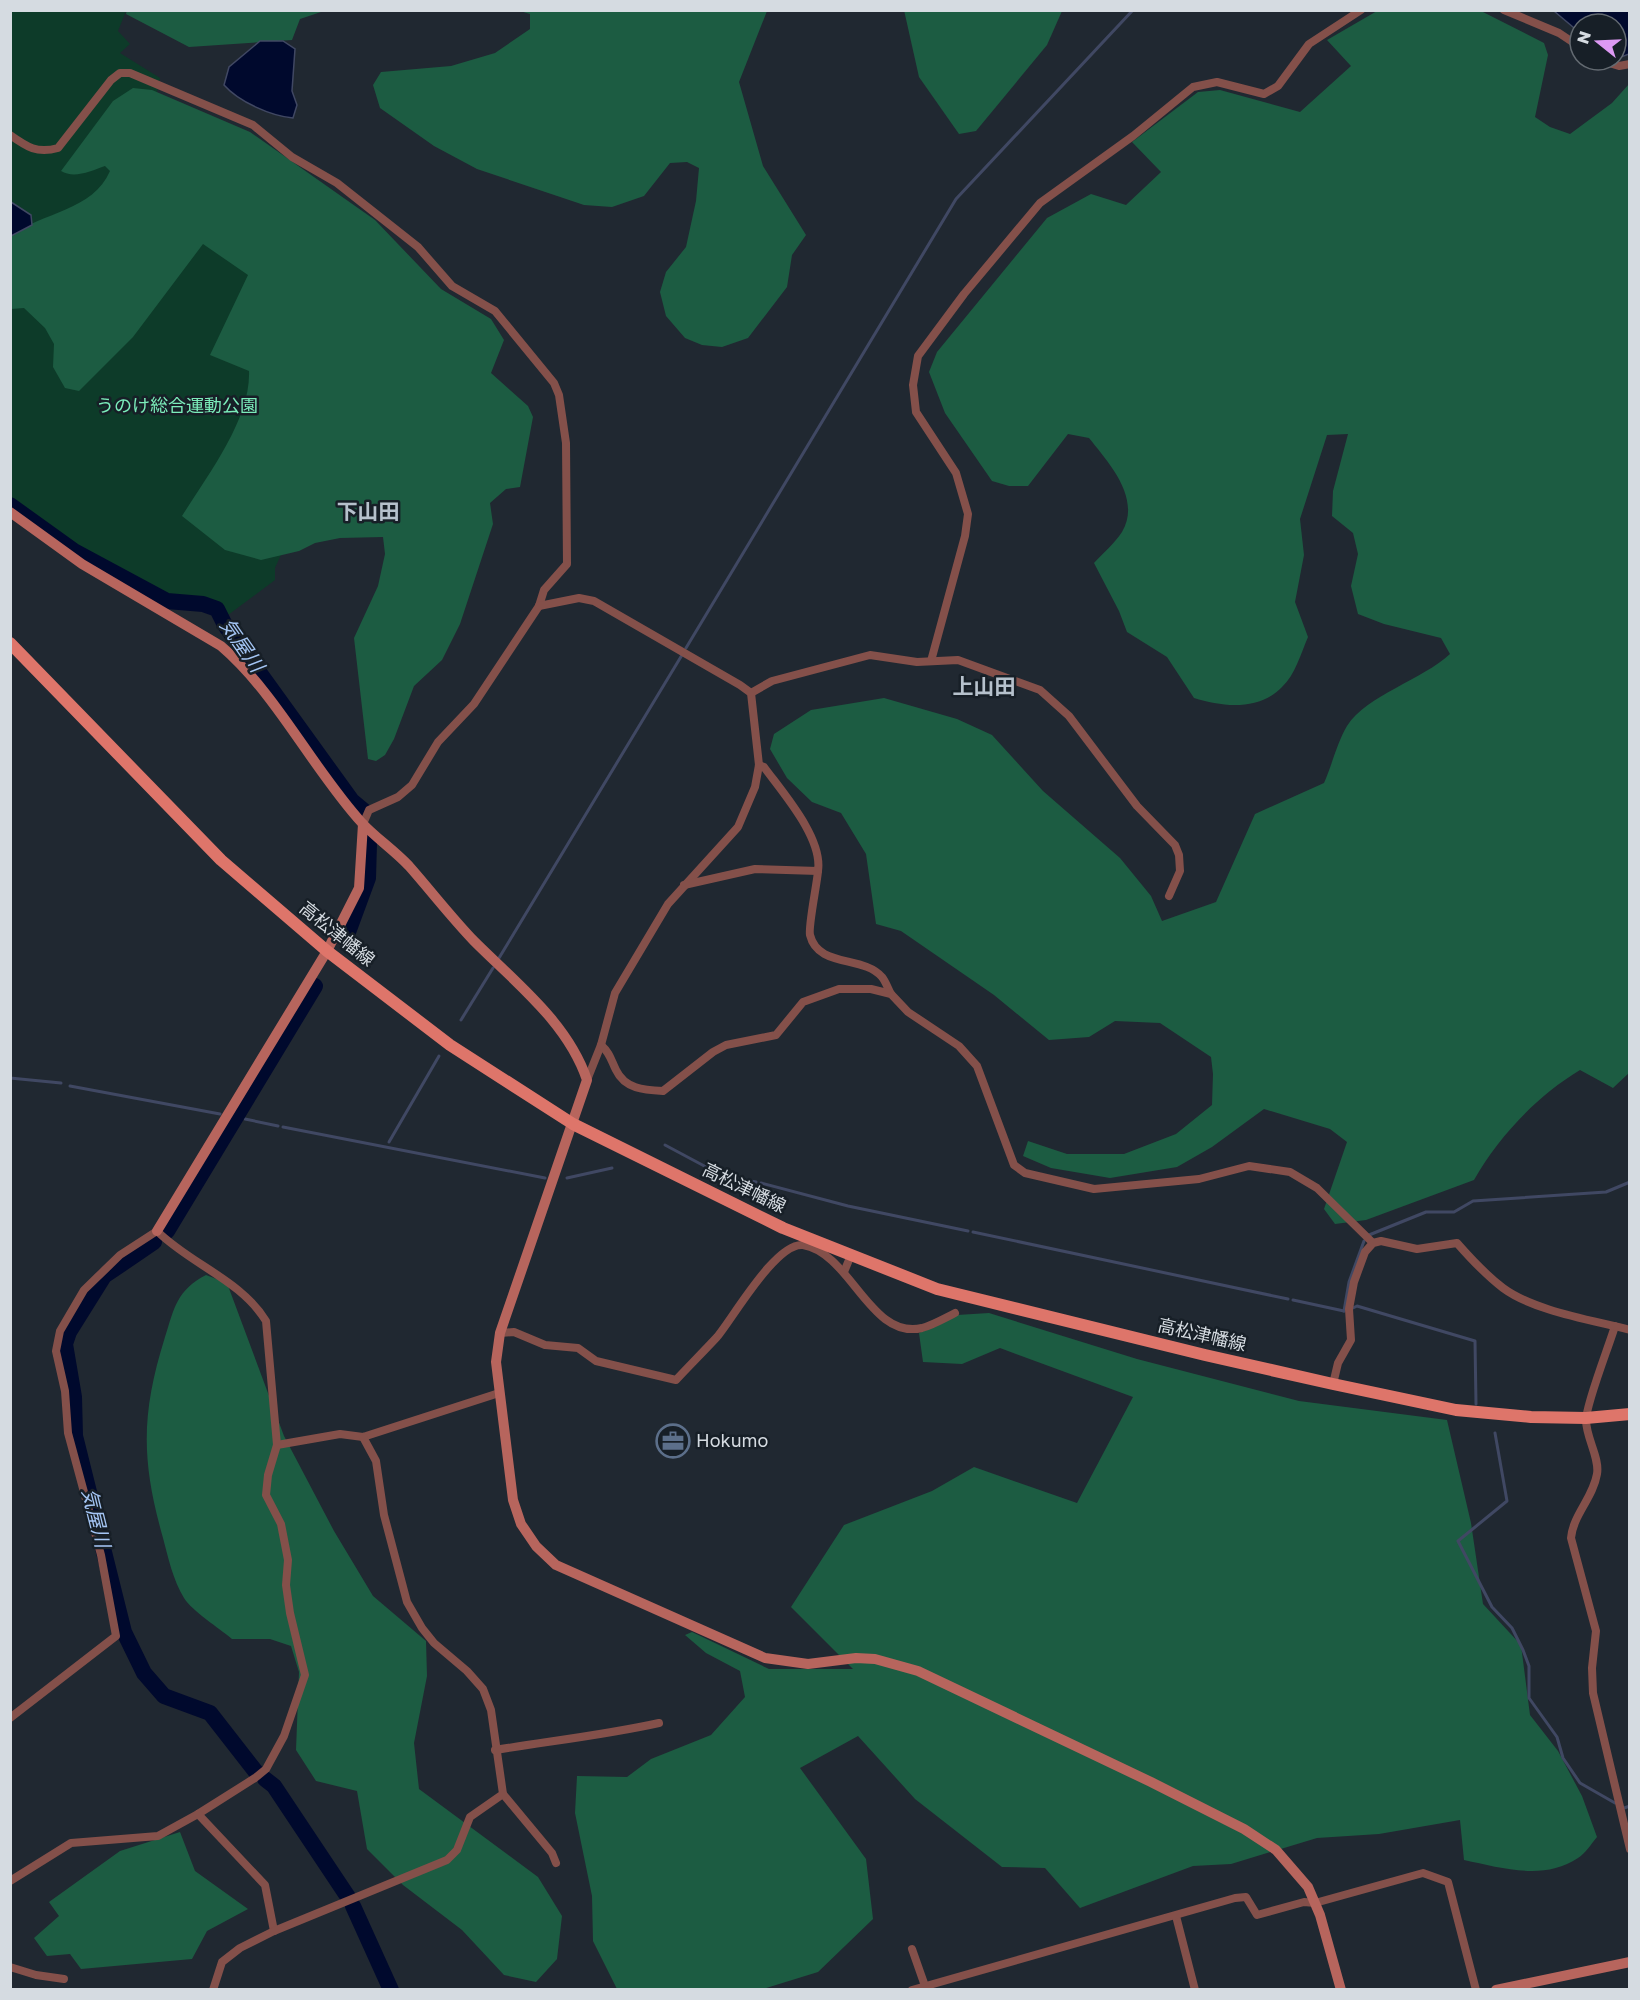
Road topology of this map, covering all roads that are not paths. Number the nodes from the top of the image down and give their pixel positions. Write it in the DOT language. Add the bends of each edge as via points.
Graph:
graph roads {
  1 [pos="1361,10"];
  2 [pos="1504,10"];
  3 [pos="1568,39"];
  4 [pos="10,135"];
  5 [pos="10,512"];
  6 [pos="539,606"];
  7 [pos="10,644"];
  8 [pos="931,661"];
  9 [pos="751,693"];
  10 [pos="759,765"];
  11 [pos="363,824"];
  12 [pos="818,871"];
  13 [pos="684,885"];
  14 [pos="1169,896"];
  15 [pos="327,951"];
  16 [pos="891,994"];
  17 [pos="601,1045"];
  18 [pos="587,1080"];
  19 [pos="573,1124"];
  20 [pos="157,1231"];
  21 [pos="1373,1243"];
  22 [pos="851,1255"];
  23 [pos="844,1272"];
  24 [pos="955,1313"];
  25 [pos="1615,1326"];
  26 [pos="1629,1330"];
  27 [pos="500,1333"];
  28 [pos="1333,1384"];
  29 [pos="499,1393"];
  30 [pos="1629,1414"];
  31 [pos="1586,1418"];
  32 [pos="363,1437"];
  33 [pos="278,1445"];
  34 [pos="10,1718"];
  35 [pos="659,1723"];
  36 [pos="495,1750"];
  37 [pos="503,1794"];
  38 [pos="1625,1813"];
  39 [pos="198,1814"];
  40 [pos="1629,1848"];
  41 [pos="556,1863"];
  42 [pos="10,1881"];
  43 [pos="1315,1903"];
  44 [pos="1176,1916"];
  45 [pos="274,1931"];
  46 [pos="912,1949"];
  47 [pos="1629,1962"];
  48 [pos="10,1967"];
  49 [pos="64,1979"];
  50 [pos="925,1986"];
  51 [pos="213,1989"];
  52 [pos="912,1989"];
  53 [pos="1195,1989"];
  54 [pos="1341,1989"];
  55 [pos="1476,1989"];
  56 [pos="1496,1989"];
  1 -- 8 [label="street" via="1309,44 1278,86 1264,94 1217,82 1193,87 1040,203 918,356 913,386 916,412 956,473 968,514"];
  2 -- 3 [label="street"];
  4 -- 6 [label="street" via="30,149 45,152 58,148 111,80 120,73 130,73 253,125 292,157 337,183 418,247 452,286 495,311 554,383 561,408 567,479 567,564 544,590"];
  5 -- 11 [label="street" via="82,564 221,646 240,662"];
  6 -- 9 [label="street" via="579,598 594,601"];
  6 -- 11 [label="street" via="474,704 438,742 412,785 369,810"];
  7 -- 15 [label="main road, 高松津幡線" via="221,860"];
  8 -- 9 [label="street" via="870,655 772,681"];
  8 -- 14 [label="street" via="958,660 998,673 1040,690 1070,716 1137,806 1175,845 1180,871"];
  9 -- 10 [label="street"];
  10 -- 12 [label="street" via="803,821 819,860"];
  10 -- 13 [label="street" via="755,787 738,827"];
  11 -- 15 [label="street" via="359,888"];
  11 -- 18 [label="street" via="408,865 457,924 555,1022 580,1058"];
  12 -- 13 [label="street" via="755,869"];
  12 -- 16 [label="street" via="809,926 814,945 824,955 873,970 883,978"];
  13 -- 17 [label="street" via="668,904 615,993"];
  15 -- 19 [label="main road, 高松津幡線" via="450,1045"];
  15 -- 20 [label="street"];
  16 -- 17 [label="street" via="851,987 803,1002 776,1035 726,1045 663,1091 625,1083"];
  16 -- 21 [label="street" via="908,1011 959,1046 977,1066 1014,1165 1025,1173 1094,1189 1199,1179 1249,1166 1290,1172 1317,1188"];
  17 -- 18 [label="street"];
  18 -- 19 [label="street"];
  19 -- 22 [label="main road, 高松津幡線" via="783,1228"];
  19 -- 27 [label="street"];
  20 -- 33 [label="street" via="255,1303 266,1321"];
  20 -- 34 [label="street" via="120,1255 84,1290 60,1331 56,1351 65,1391 68,1432 101,1556 116,1636"];
  21 -- 25 [label="street" via="1381,1241 1417,1249 1457,1243 1505,1290 1538,1305"];
  21 -- 28 [label="street" via="1365,1252 1354,1282 1349,1309 1352,1333"];
  22 -- 23 [label="street"];
  22 -- 28 [label="main road, 高松津幡線" via="937,1289"];
  23 -- 24 [label="street" via="882,1317 893,1324 921,1328"];
  23 -- 27 [label="street" via="832,1260 808,1247 788,1250 762,1276 719,1335 676,1380 596,1361 578,1348 545,1345 514,1332"];
  25 -- 26 [label="street"];
  25 -- 31 [label="street"];
  27 -- 29 [label="street" via="496,1362"];
  28 -- 31 [label="main road, 高松津幡線" via="1456,1410"];
  29 -- 32 [label="street"];
  29 -- 43 [label="street" via="513,1500 521,1524 556,1565 765,1658 808,1664 875,1659 918,1671 1244,1829 1276,1850 1308,1887"];
  30 -- 31 [label="main road, 高松津幡線"];
  31 -- 38 [label="street" via="1598,1470 1595,1487 1572,1527 1571,1538 1596,1631 1593,1693"];
  32 -- 33 [label="street" via="340,1434"];
  32 -- 36 [label="street" via="376,1461 384,1515 407,1602 434,1643 483,1689"];
  33 -- 39 [label="street" via="266,1495 281,1524 288,1560 290,1613 305,1675 284,1736 266,1769"];
  35 -- 36 [label="street"];
  36 -- 37 [label="street"];
  37 -- 41 [label="street"];
  37 -- 45 [label="street" via="470,1817 456,1850 447,1860"];
  38 -- 40 [label="street"];
  39 -- 42 [label="street" via="158,1836 72,1843"];
  39 -- 45 [label="street" via="266,1885"];
  43 -- 44 [label="street" via="1304,1902 1257,1915 1246,1898 1235,1898"];
  43 -- 54 [label="street"];
  43 -- 55 [label="street" via="1423,1873 1448,1882"];
  44 -- 50 [label="street"];
  44 -- 53 [label="street"];
  45 -- 51 [label="street" via="226,1957"];
  46 -- 50 [label="street"];
  47 -- 56 [label="street"];
  48 -- 49 [label="street"];
  50 -- 52 [label="street"];
}
